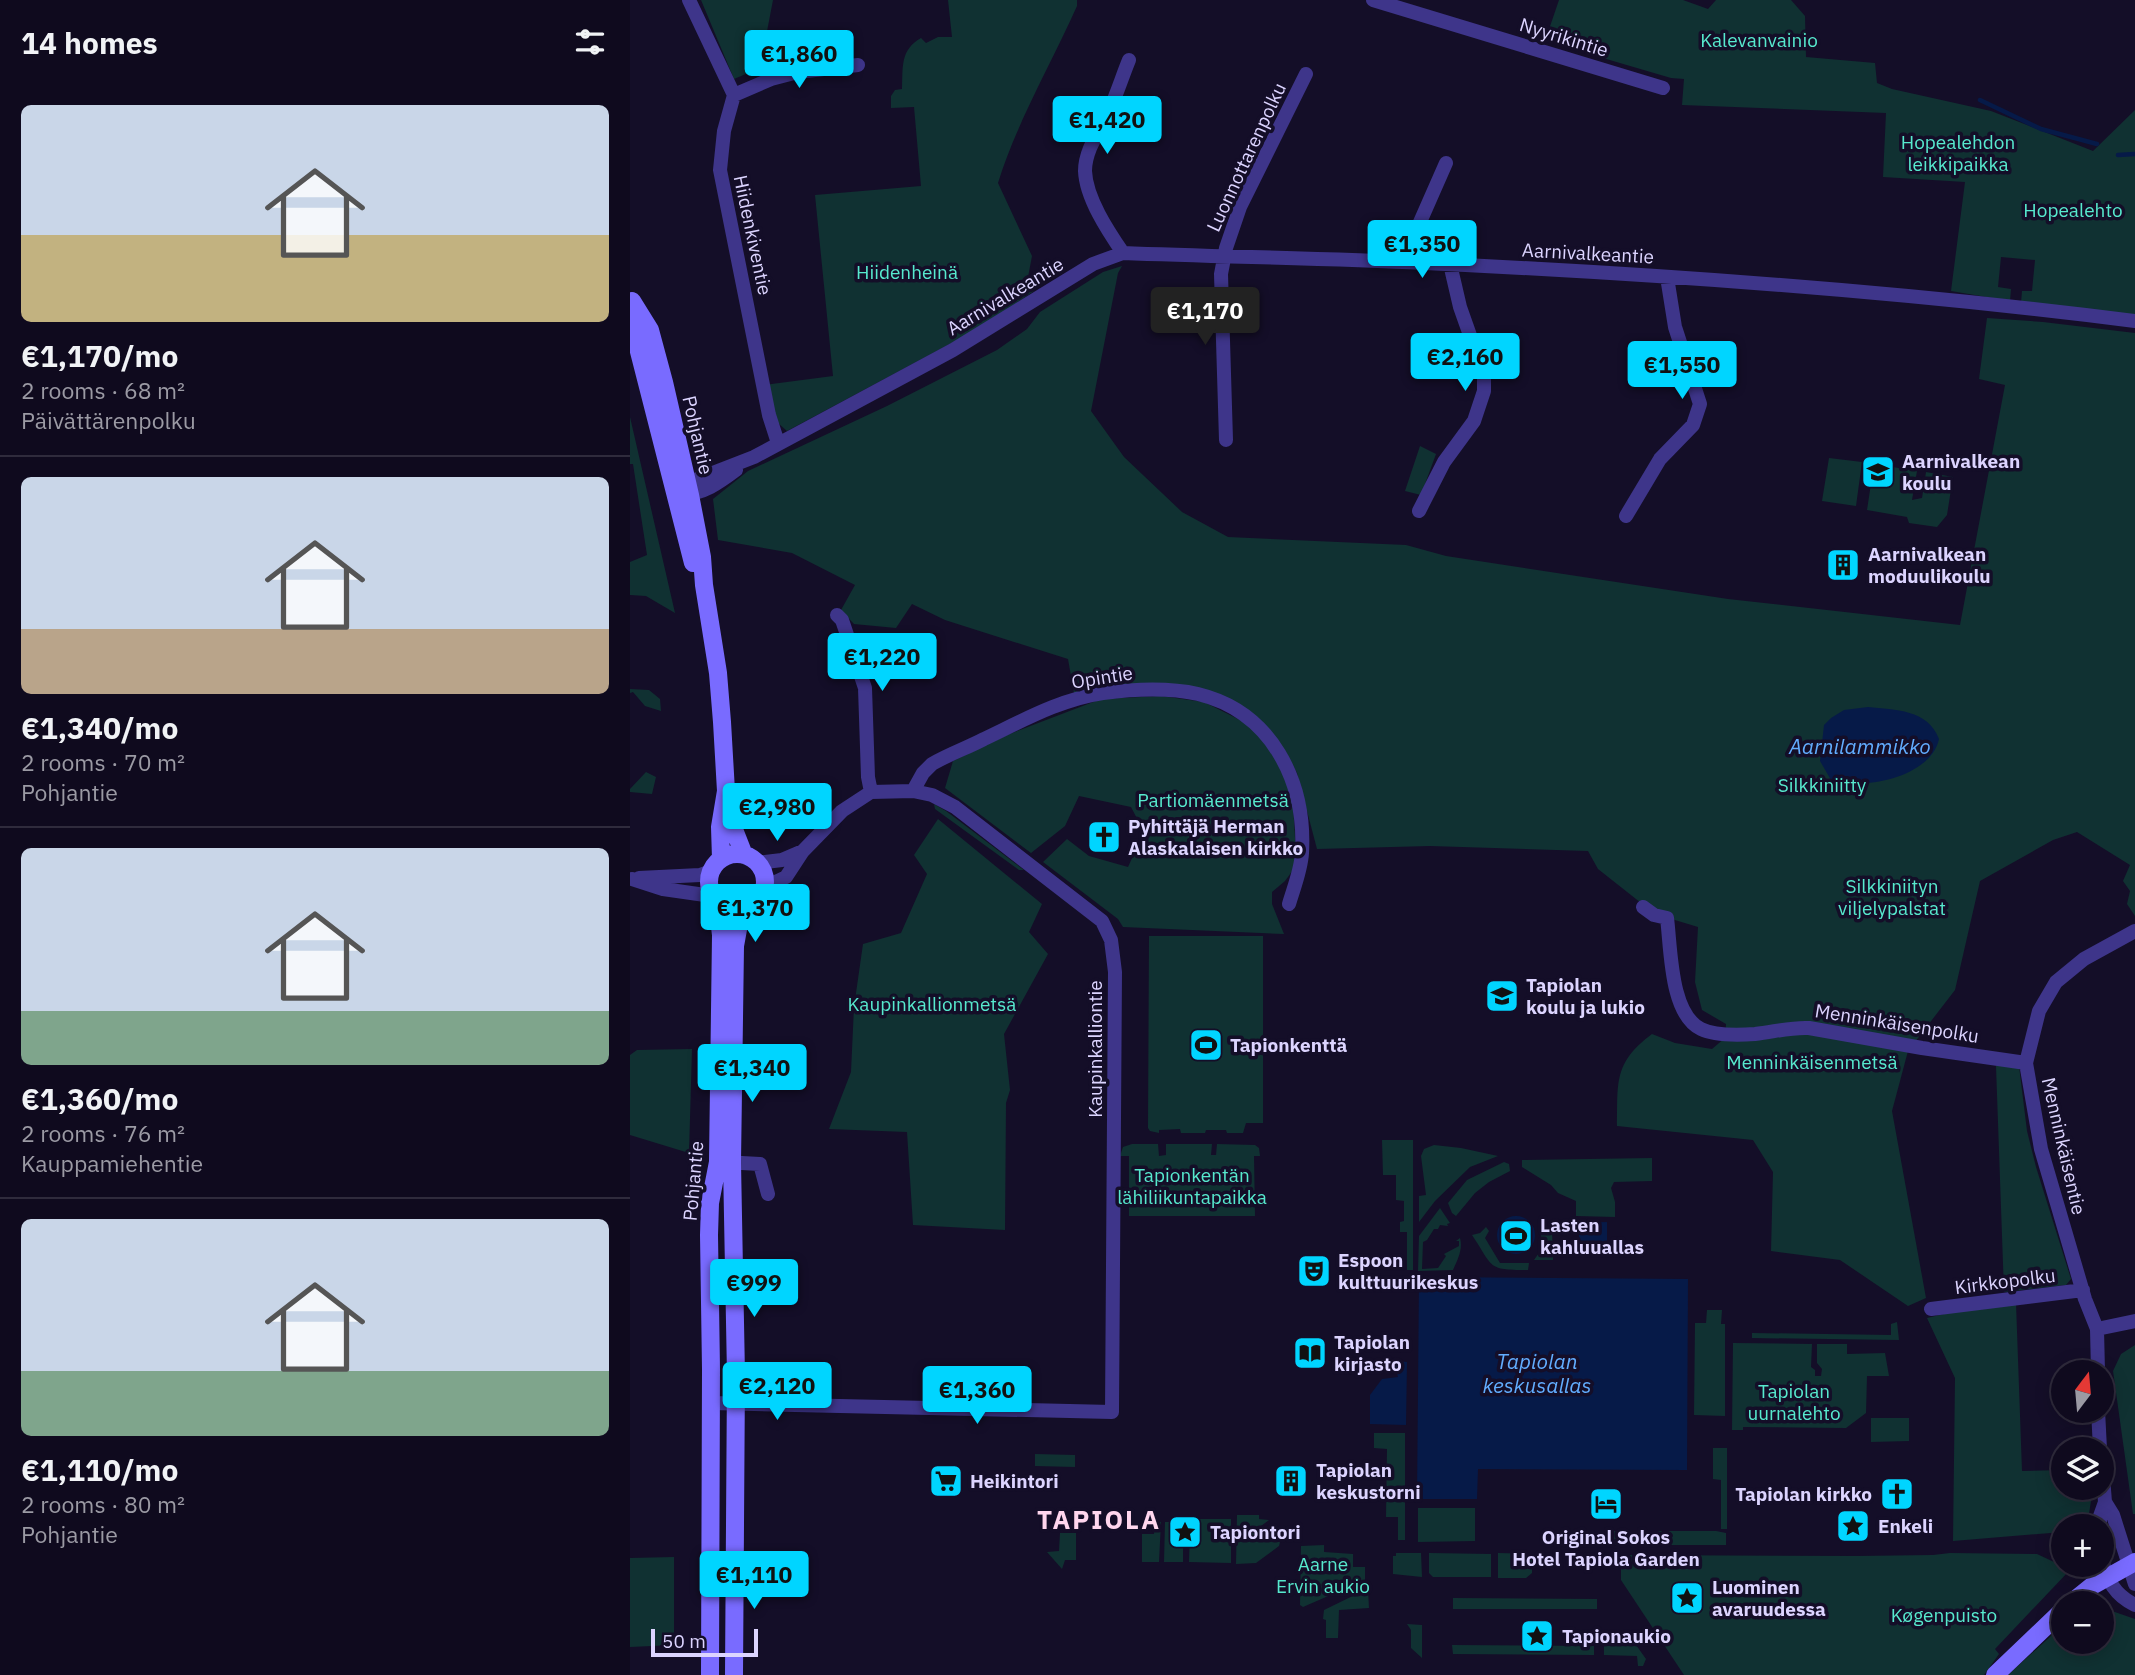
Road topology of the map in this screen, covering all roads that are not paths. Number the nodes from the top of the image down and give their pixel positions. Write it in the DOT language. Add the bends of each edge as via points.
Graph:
graph roads {
  1 [pos="689,0"];
  2 [pos="1373,0"];
  3 [pos="1129,60"];
  4 [pos="858,65"];
  5 [pos="1306,74"];
  6 [pos="1663,88"];
  7 [pos="734,95"];
  8 [pos="1446,163"];
  9 [pos="1123,253"];
  10 [pos="1224,256"];
  11 [pos="1409,262"];
  12 [pos="1450,264"];
  13 [pos="1667,277"];
  14 [pos="631,298"];
  15 [pos="2135,321"];
  16 [pos="1226,440"];
  17 [pos="779,443"];
  18 [pos="684,491"];
  19 [pos="1419,511"];
  20 [pos="1626,516"];
  21 [pos="837,615"];
  22 [pos="914,791"];
  23 [pos="726,792"];
  24 [pos="872,792"];
  25 [pos="803,851"];
  26 [pos="751,859"];
  27 [pos="716,865"];
  28 [pos="631,879"];
  29 [pos="765,887"];
  30 [pos="714,899"];
  31 [pos="1289,904"];
  32 [pos="1643,907"];
  33 [pos="748,908"];
  34 [pos="2135,931"];
  35 [pos="2026,1063"];
  36 [pos="725,1162"];
  37 [pos="768,1194"];
  38 [pos="2083,1290"];
  39 [pos="1931,1309"];
  40 [pos="2135,1321"];
  41 [pos="2097,1329"];
  42 [pos="2098,1360"];
  43 [pos="711,1403"];
  44 [pos="736,1404"];
  45 [pos="2105,1502"];
  46 [pos="2100,1514"];
  47 [pos="2133,1563"];
  48 [pos="2106,1578"];
  49 [pos="2135,1584"];
  50 [pos="2088,1591"];
  51 [pos="2135,1605"];
  52 [pos="2051,1621"];
  53 [pos="710,1675"];
  54 [pos="734,1675"];
  55 [pos="1995,1675"];
  1 -- 7 [label="street"];
  2 -- 6 [label="street, Nyyrikintie"];
  3 -- 9 [label="street" via="1085,169 1103,224"];
  4 -- 7 [label="street" via="798,72"];
  5 -- 10 [label="street, Luonnottarenpolku" via="1240,207"];
  7 -- 17 [label="street, Hiidenkiventie" via="720,170 769,415"];
  8 -- 11 [label="street" via="1412,238"];
  9 -- 10 [label="street, Aarnivalkeantie"];
  9 -- 17 [label="street, Aarnivalkeantie" via="1093,264 953,350"];
  10 -- 11 [label="street, Aarnivalkeantie"];
  10 -- 16 [label="street, Luonnottarenpolku"];
  11 -- 12 [label="street, Aarnivalkeantie"];
  12 -- 13 [label="street, Aarnivalkeantie"];
  12 -- 19 [label="street" via="1484,375 1483,391 1474,421 1444,462"];
  13 -- 15 [label="street, Aarnivalkeantie"];
  13 -- 20 [label="street" via="1675,327 1700,404 1693,425 1660,459"];
  14 -- 18 [label="main road, Pohjantie" via="634,332"];
  17 -- 18 [label="street, Aarnivalkeantie" via="716,485"];
  18 -- 23 [label="main road, Pohjantie" via="702,557 718,673"];
  21 -- 24 [label="street" via="864,688"];
  22 -- 24 [label="street"];
  22 -- 31 [label="street, Opintie" via="932,764 1052,707 1101,693 1168,689 1200,695 1243,715 1281,753 1291,773 1301,816 1302,853"];
  22 -- 44 [label="street, Kaupinkalliontie" via="955,807 1093,912 1111,940 1115,972 1112,1412"];
  23 -- 26 [label="main road, Pohjantie" via="735,832"];
  23 -- 27 [label="main road, Pohjantie"];
  24 -- 25 [label="street" via="842,811"];
  25 -- 26 [label="street" via="782,860"];
  25 -- 29 [label="street" via="786,877"];
  26 -- 27 [label="main road" via="732,854"];
  26 -- 29 [label="main road" via="764,874"];
  27 -- 28 [label="street" via="700,875"];
  27 -- 30 [label="main road" via="709,886"];
  28 -- 30 [label="street"];
  29 -- 33 [label="main road" via="759,900"];
  30 -- 33 [label="main road" via="734,911"];
  30 -- 36 [label="main road, Pohjantie" via="721,935"];
  32 -- 35 [label="street, Menninkäisenpolku" via="1667,918 1680,1005 1702,1030 1755,1034 1809,1028"];
  33 -- 36 [label="main road, Pohjantie" via="735,946"];
  34 -- 35 [label="street, Menninkäisentie" via="2084,959 2056,982 2039,1011"];
  35 -- 38 [label="street, Menninkäisentie" via="2041,1149"];
  36 -- 37 [label="street" via="760,1164"];
  36 -- 43 [label="main road, Pohjantie" via="710,1203"];
  36 -- 44 [label="main road, Pohjantie"];
  38 -- 39 [label="street, Kirkkopolku"];
  38 -- 41 [label="street, Menninkäisentie"];
  40 -- 41 [label="street"];
  41 -- 42 [label="street, Menninkäisentie"];
  43 -- 44 [label="street"];
  43 -- 53 [label="main road, Pohjantie"];
  44 -- 54 [label="main road, Pohjantie"];
  45 -- 46 [label="street"];
  45 -- 47 [label="street"];
  47 -- 48 [label="main road"];
  47 -- 49 [label="street"];
  48 -- 50 [label="main road"];
  48 -- 51 [label="street"];
  52 -- 55 [label="main road"];
}
